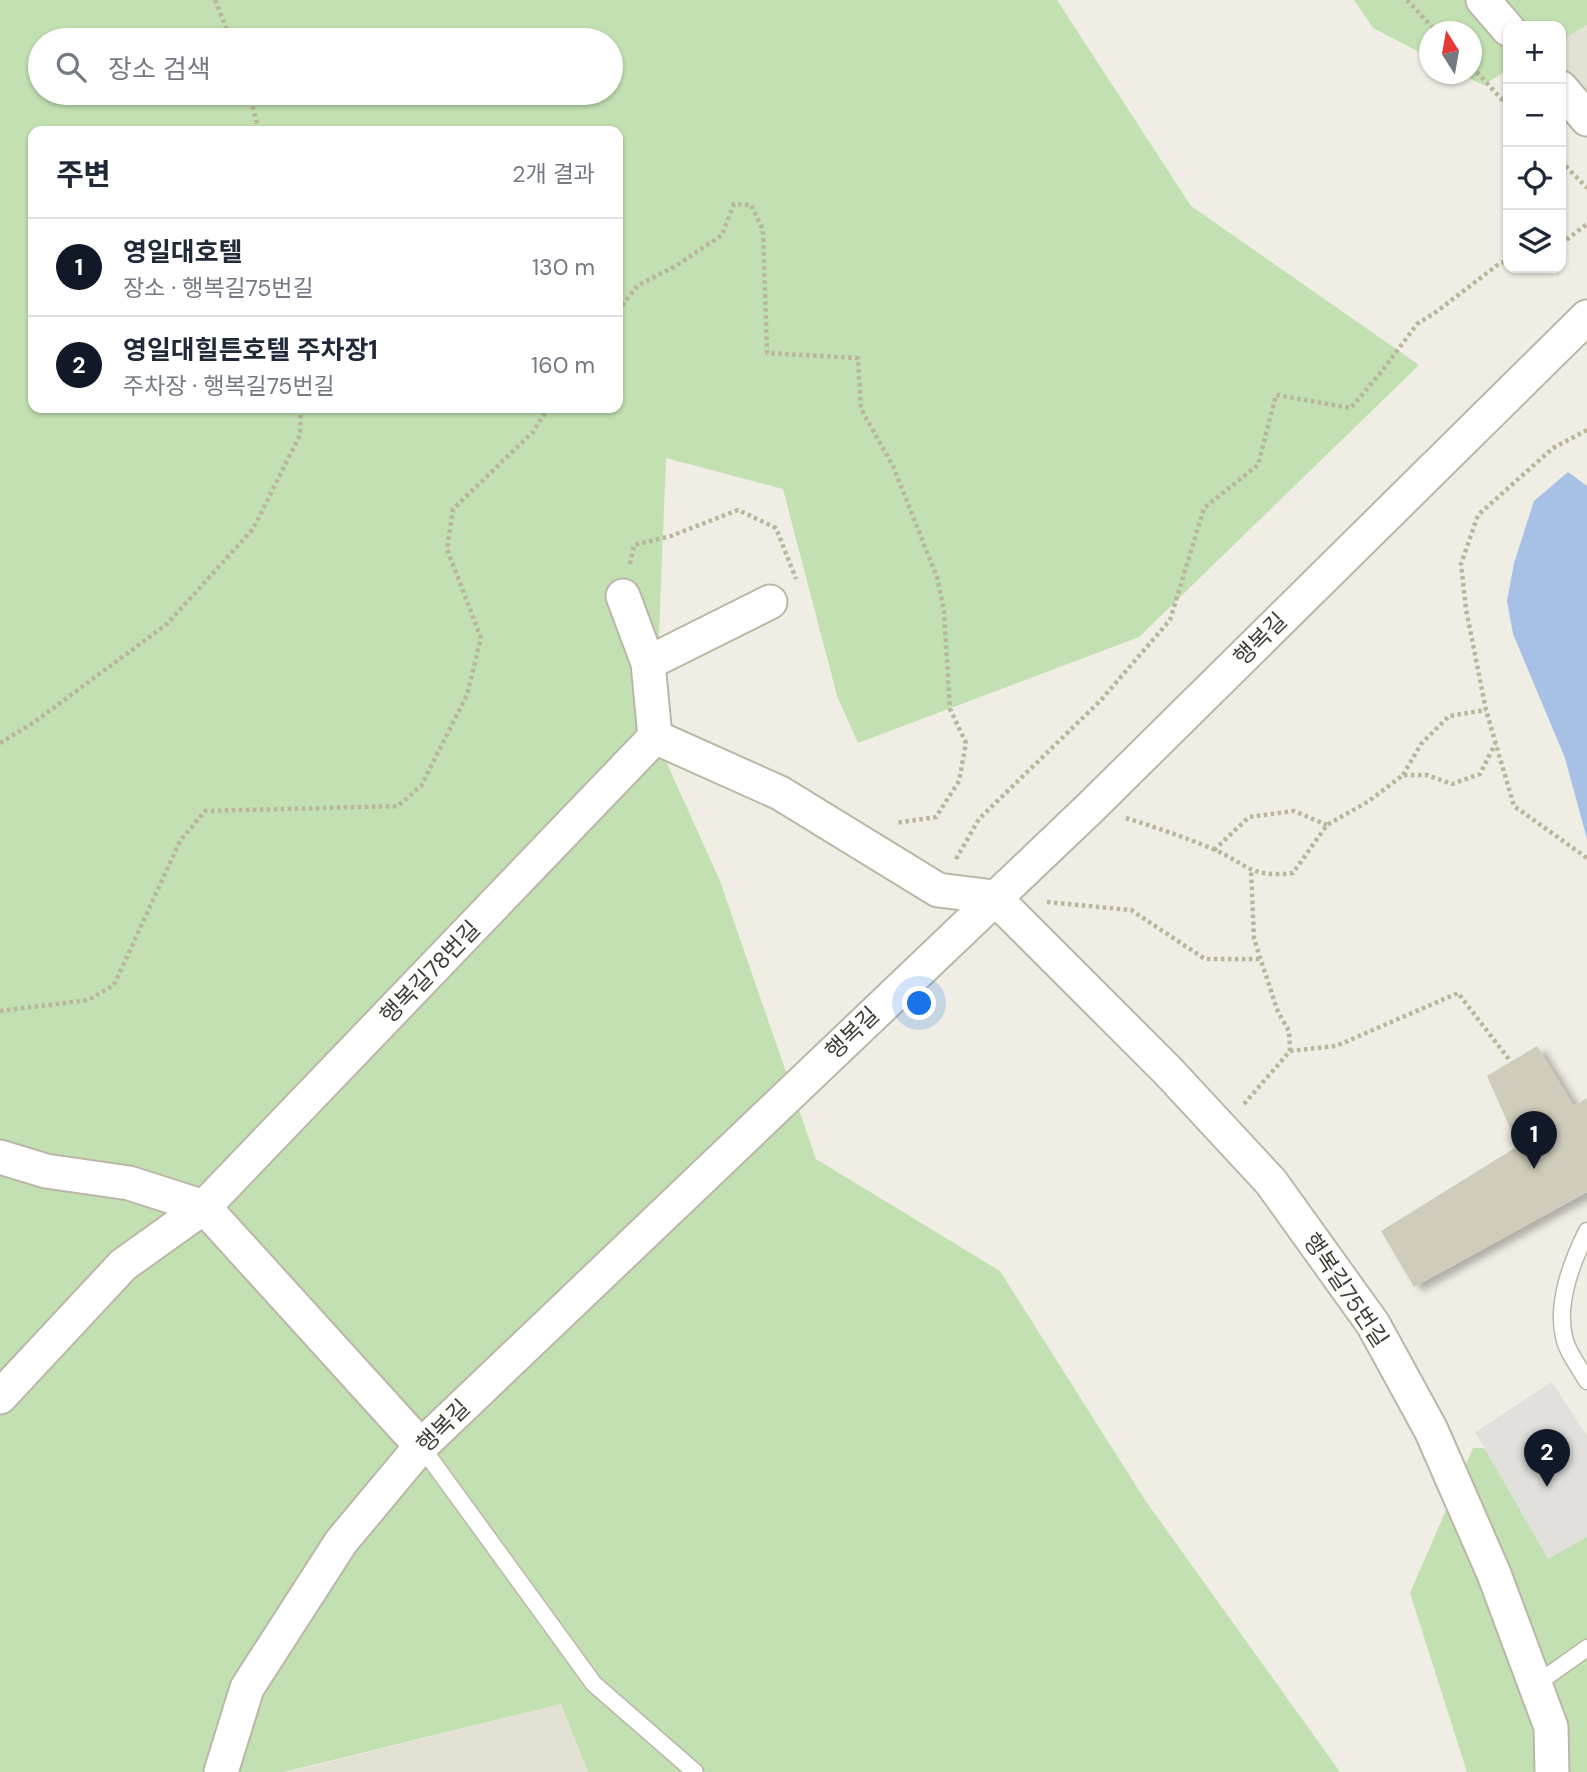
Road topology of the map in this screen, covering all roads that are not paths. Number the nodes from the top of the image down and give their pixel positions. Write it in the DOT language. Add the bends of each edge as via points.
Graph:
graph roads {
  1 [pos="1483,0"];
  2 [pos="1503,23"];
  3 [pos="1587,317"];
  4 [pos="624,596"];
  5 [pos="770,601"];
  6 [pos="648,663"];
  7 [pos="655,737"];
  8 [pos="994,897"];
  9 [pos="0,1157"];
  10 [pos="204,1207"];
  11 [pos="1587,1231"];
  12 [pos="1587,1381"];
  13 [pos="0,1397"];
  14 [pos="421,1446"];
  15 [pos="1587,1648"];
  16 [pos="1535,1685"];
  17 [pos="220,1772"];
  18 [pos="695,1772"];
  19 [pos="1552,1772"];
  1 -- 2 [label="street"];
  3 -- 8 [label="street, 행복길"];
  4 -- 6 [label="street"];
  5 -- 6 [label="street"];
  6 -- 7 [label="street"];
  7 -- 8 [label="street" via="780,793 938,890"];
  7 -- 10 [label="street, 행복길78번길"];
  8 -- 14 [label="street, 행복길"];
  8 -- 16 [label="street, 행복길75번길" via="1271,1182 1373,1324 1431,1430 1494,1574"];
  9 -- 10 [label="street" via="46,1171 129,1183"];
  10 -- 13 [label="street, 행복길78번길" via="122,1265"];
  10 -- 14 [label="street"];
  11 -- 12 [label="lane" via="1574,1257 1562,1310 1564,1339"];
  14 -- 17 [label="street, 행복길" via="341,1542 247,1688"];
  14 -- 18 [label="lane" via="594,1684"];
  15 -- 16 [label="lane"];
  16 -- 19 [label="street, 행복길75번길" via="1551,1727"];
}
